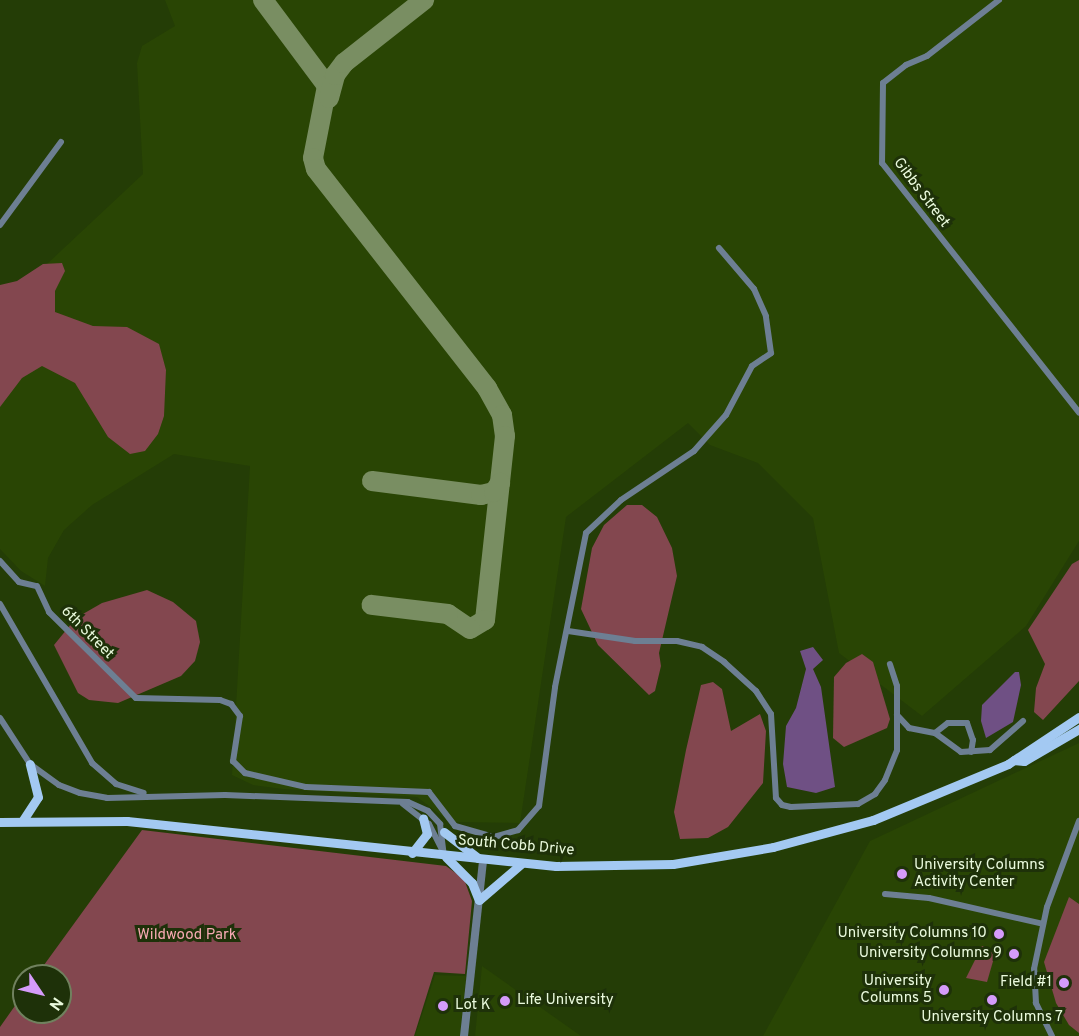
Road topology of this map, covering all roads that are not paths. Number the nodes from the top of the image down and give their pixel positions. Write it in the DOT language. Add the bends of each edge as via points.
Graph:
graph roads {
  1 [pos="999,0"];
  2 [pos="61,142"];
  3 [pos="0,225"];
  4 [pos="719,248"];
  5 [pos="1079,412"];
  6 [pos="0,561"];
  7 [pos="0,604"];
  8 [pos="568,631"];
  9 [pos="890,664"];
  10 [pos="896,714"];
  11 [pos="0,718"];
  12 [pos="1078,718"];
  13 [pos="1023,721"];
  14 [pos="1079,730"];
  15 [pos="935,733"];
  16 [pos="971,752"];
  17 [pos="1014,760"];
  18 [pos="30,765"];
  19 [pos="152,794"];
  20 [pos="400,802"];
  21 [pos="423,818"];
  22 [pos="23,820"];
  23 [pos="1079,821"];
  24 [pos="0,822"];
  25 [pos="444,832"];
  26 [pos="412,853"];
  27 [pos="444,855"];
  28 [pos="483,861"];
  29 [pos="521,864"];
  30 [pos="885,894"];
  31 [pos="479,900"];
  32 [pos="1043,924"];
  33 [pos="464,1036"];
  34 [pos="1052,1036"];
  1 -- 5 [label="street, Gibbs Street" via="927,56 906,65 883,83 882,163"];
  2 -- 3 [label="street"];
  4 -- 8 [label="street" via="754,289 766,316 771,353 753,366 726,415 694,451 592,524 580,548"];
  6 -- 8 [label="street, 6th Street" via="19,582 37,586 49,612 136,698 220,700 231,704 240,716 233,761 240,771 259,779 306,787 429,792 455,826 505,836 529,822 539,806 555,687"];
  7 -- 19 [label="street" via="92,762 116,784"];
  8 -- 10 [label="street" via="677,641 702,647 724,662 756,692 771,714 777,798 782,805 849,805 875,794 895,763"];
  9 -- 10 [label="street" via="897,686"];
  10 -- 15 [label="street" via="909,728"];
  11 -- 18 [label="street"];
  12 -- 14 [label="main road"];
  12 -- 17 [label="main road, South Cobb Drive"];
  13 -- 16 [label="street" via="990,750"];
  14 -- 17 [label="main road, South Cobb Drive" via="1024,760"];
  15 -- 16 [label="street" via="954,749"];
  15 -- 16 [label="street" via="948,723 968,723 973,740"];
  17 -- 29 [label="main road, South Cobb Drive" via="873,820 773,847 649,866"];
  18 -- 19 [label="street" via="58,785 87,796"];
  18 -- 22 [label="main road" via="38,796"];
  19 -- 20 [label="street"];
  20 -- 21 [label="street"];
  20 -- 25 [label="street" via="412,803 428,812"];
  21 -- 26 [label="main road" via="426,837"];
  21 -- 27 [label="street"];
  22 -- 24 [label="main road, South Cobb Drive"];
  22 -- 26 [label="main road, South Cobb Drive" via="135,821"];
  23 -- 32 [label="street"];
  25 -- 27 [label="street"];
  25 -- 28 [label="main road"];
  26 -- 27 [label="main road, South Cobb Drive"];
  27 -- 28 [label="main road, South Cobb Drive"];
  27 -- 31 [label="main road" via="472,883"];
  28 -- 29 [label="main road, South Cobb Drive"];
  28 -- 31 [label="street"];
  29 -- 31 [label="main road"];
  30 -- 32 [label="street" via="929,898"];
  31 -- 33 [label="street"];
  32 -- 34 [label="street" via="1033,981 1038,1010"];
}
